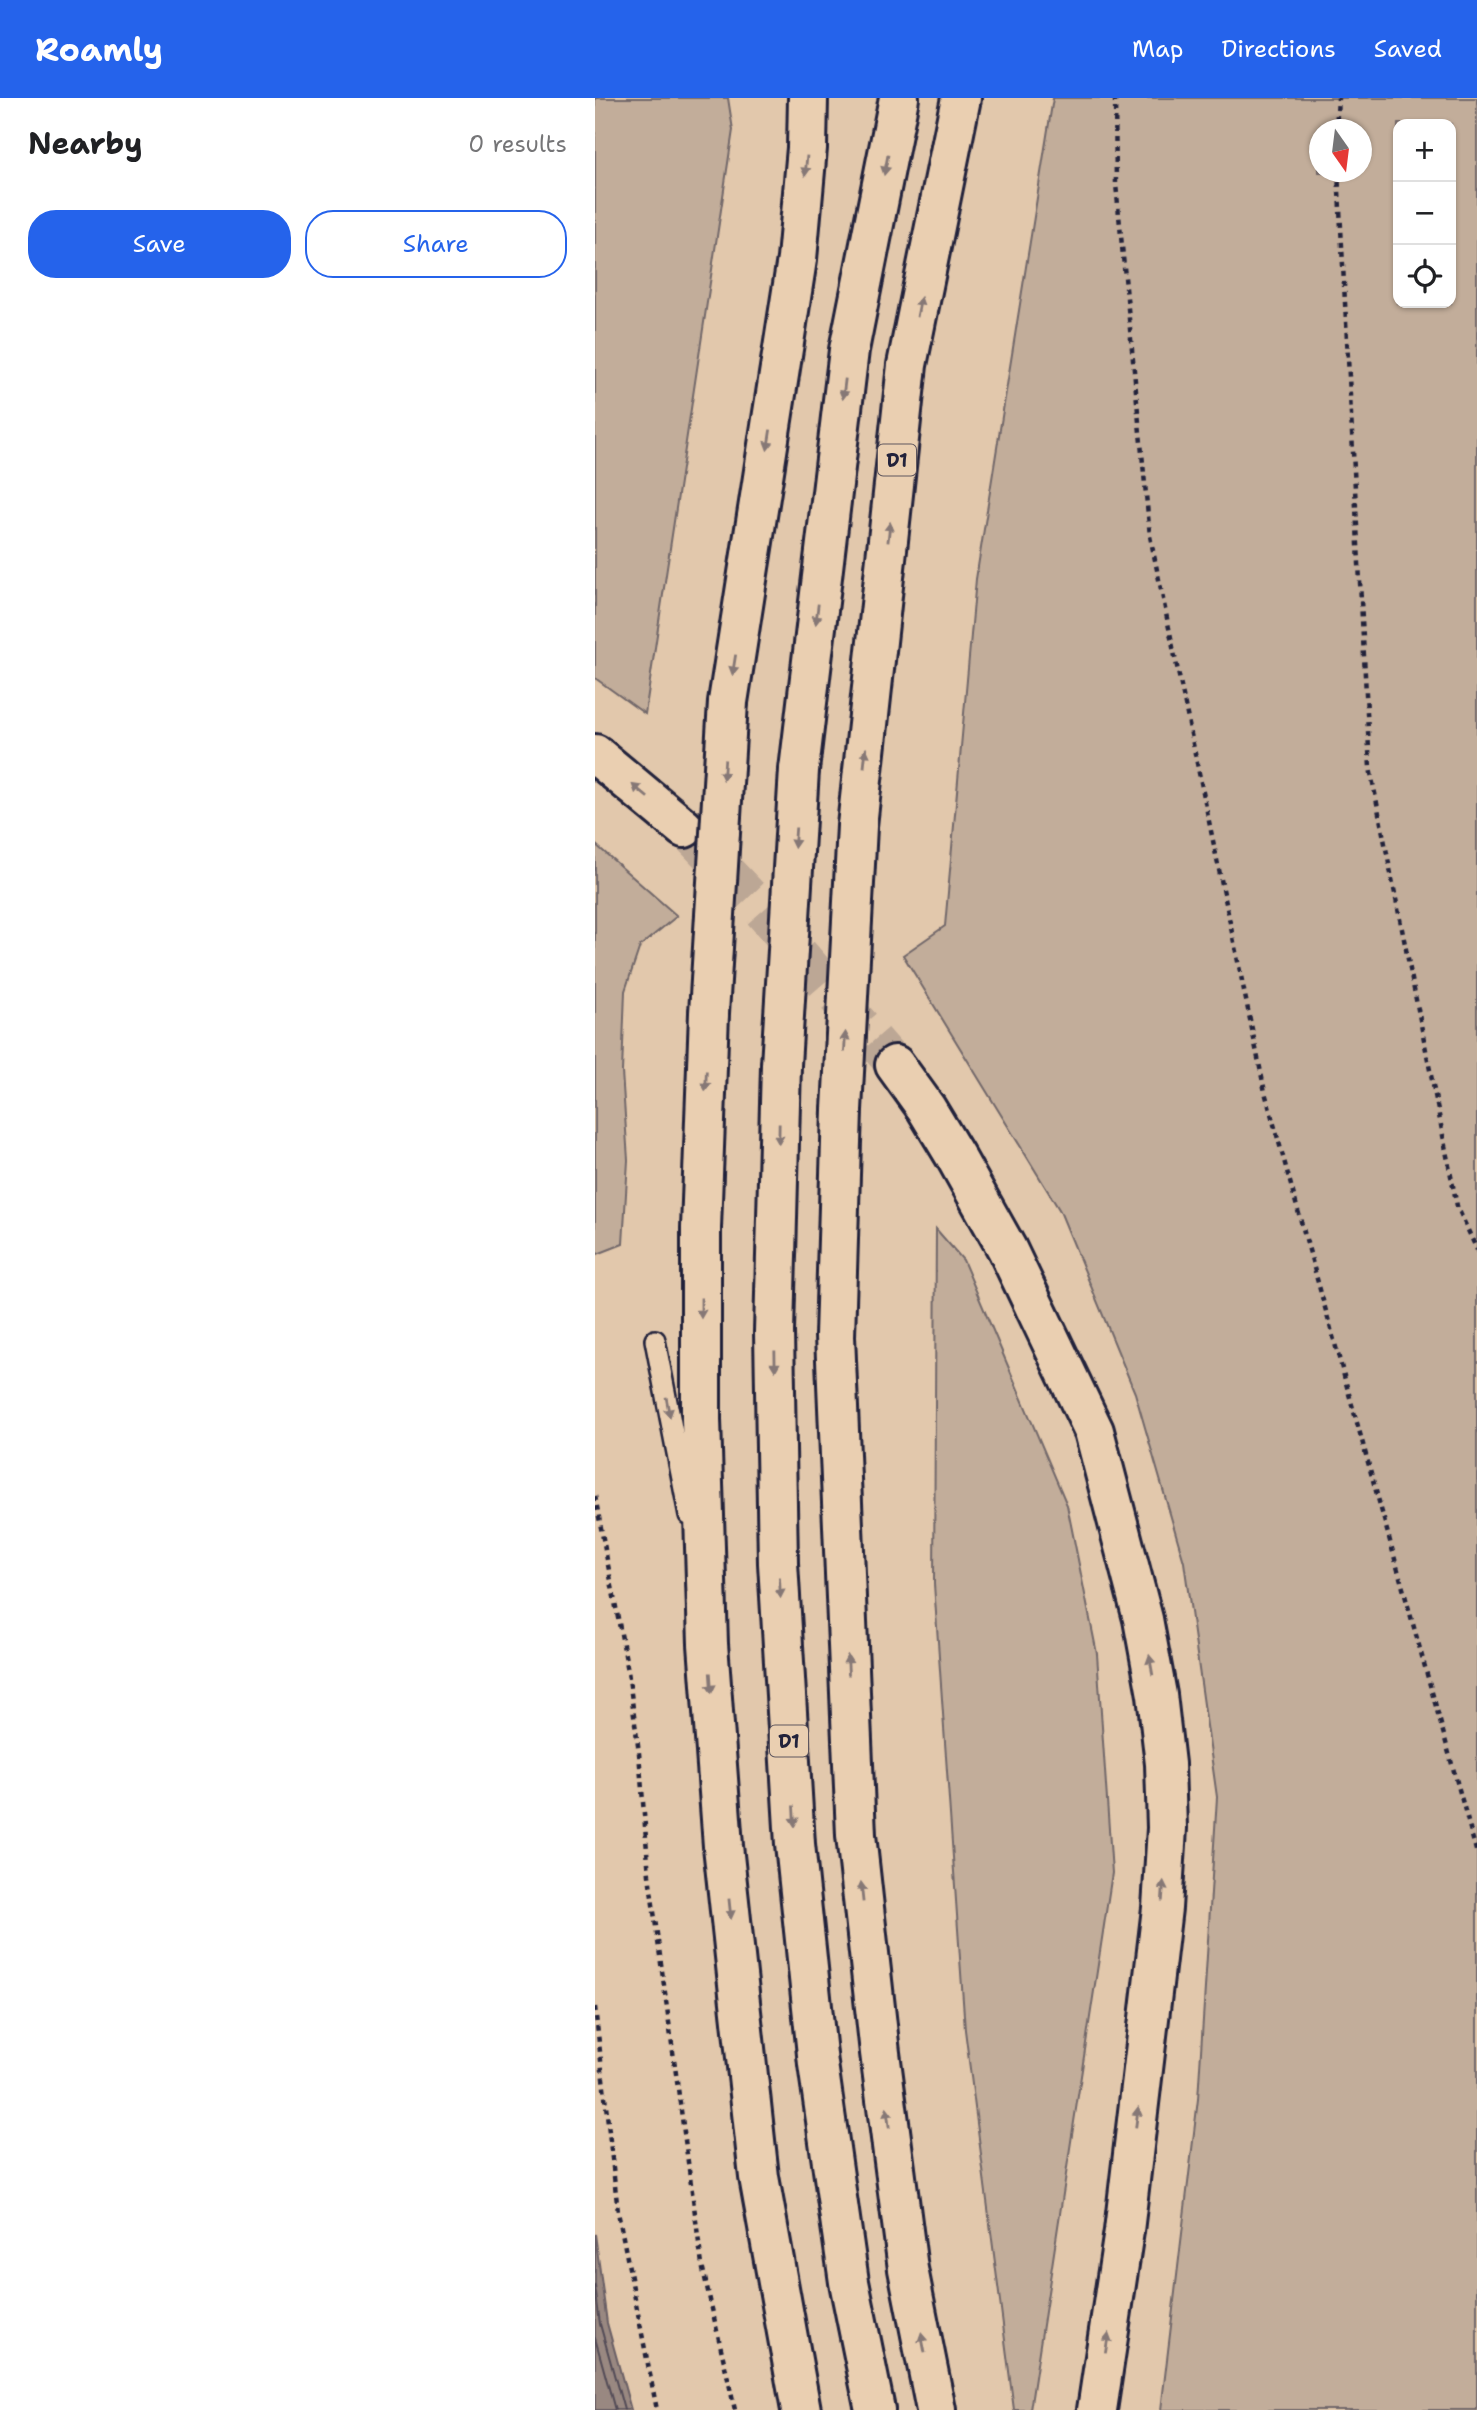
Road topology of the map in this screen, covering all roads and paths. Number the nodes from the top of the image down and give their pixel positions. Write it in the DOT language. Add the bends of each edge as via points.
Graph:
graph roads {
  1 [pos="808,98"];
  2 [pos="899,98"];
  3 [pos="961,98"];
  4 [pos="1115,98"];
  5 [pos="1338,98"];
  6 [pos="1337,119"];
  7 [pos="1339,182"];
  8 [pos="595,754"];
  9 [pos="684,828"];
  10 [pos="895,1065"];
  11 [pos="1477,1250"];
  12 [pos="655,1340"];
  13 [pos="595,1496"];
  14 [pos="708,1644"];
  15 [pos="1477,1854"];
  16 [pos="595,2007"];
  17 [pos="657,2410"];
  18 [pos="735,2410"];
  19 [pos="801,2410"];
  20 [pos="875,2410"];
  21 [pos="936,2410"];
  22 [pos="1097,2410"];
  1 -- 14 [label="highway, one-way, bridge" via="797,259 728,702 701,1228"];
  2 -- 20 [label="highway, D1, one-way, bridge" via="849,350 799,770 781,1065 774,1332 778,1522 795,1844 818,2064 849,2282"];
  21 -- 3 [label="highway, D1, one-way, bridge" via="908,2269 856,1835 835,1336 857,826 907,365"];
  4 -- 15 [label="path" via="1116,184 1150,536 1225,902 1265,1092"];
  5 -- 6 [label="path"];
  7 -- 11 [label="path" via="1370,768 1457,1206"];
  9 -- 8 [label="highway, one-way"];
  22 -- 10 [label="highway, one-way" via="1124,2231 1162,1908 1167,1828 1157,1695 1143,1619 1094,1431 1007,1248 941,1132"];
  12 -- 14 [label="lane, one-way"];
  13 -- 18 [label="path" via="628,1671 649,1875 702,2265"];
  14 -- 19 [label="highway, one-way" via="723,1846 759,2177"];
  16 -- 17 [label="path" via="618,2212"];
}
